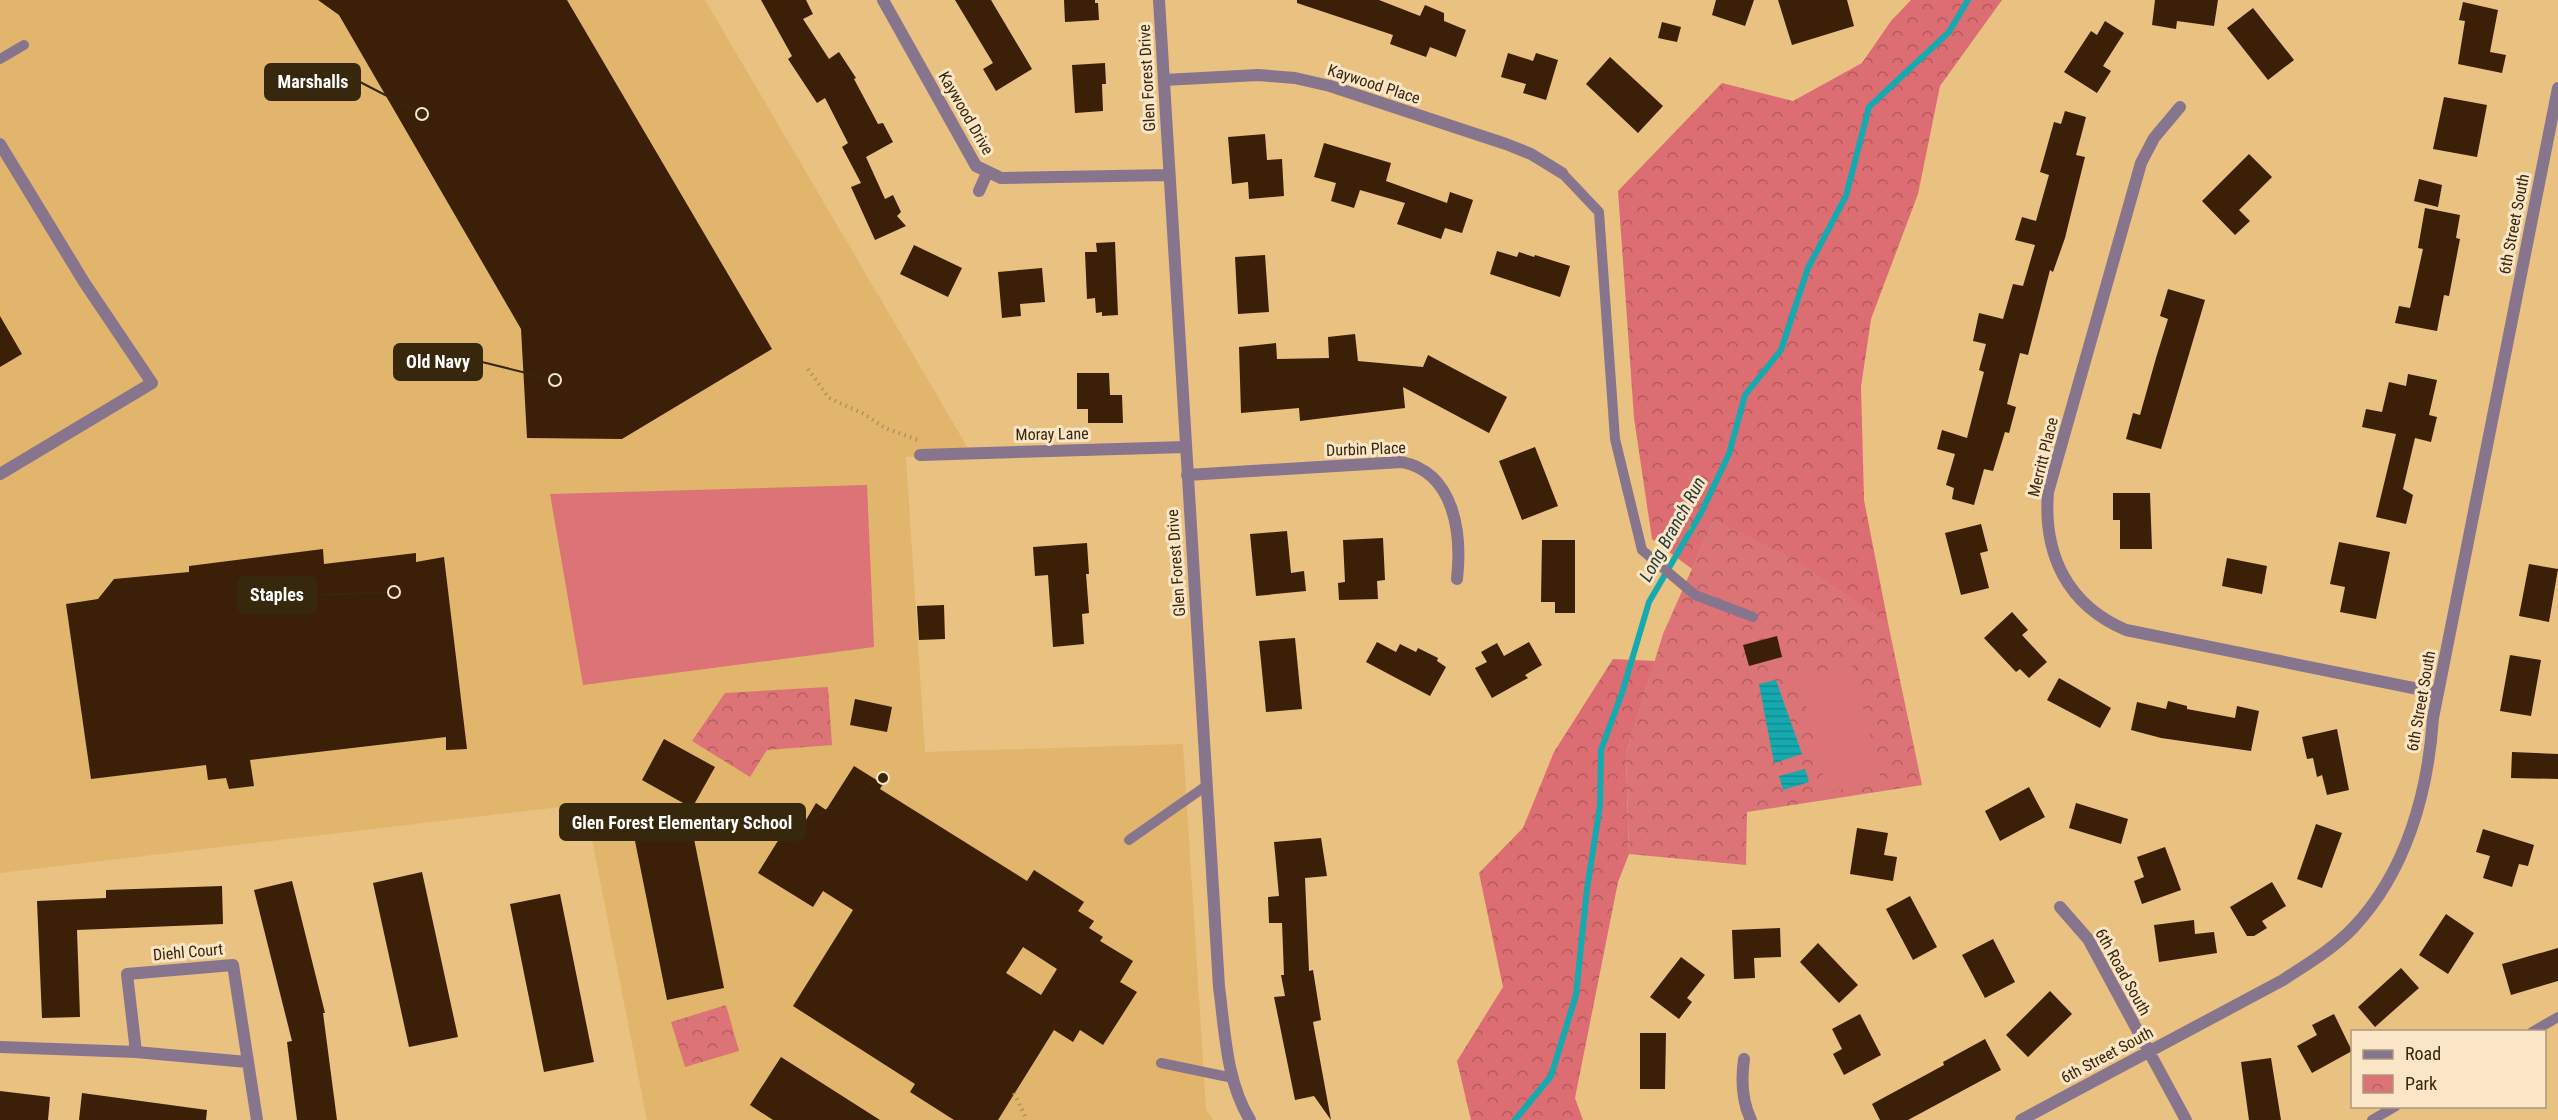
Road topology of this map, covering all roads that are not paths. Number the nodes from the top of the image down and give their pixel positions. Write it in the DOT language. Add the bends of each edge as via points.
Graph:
graph roads {
  1 [pos="883,0"];
  2 [pos="1159,0"];
  3 [pos="24,45"];
  4 [pos="0,59"];
  5 [pos="1164,80"];
  6 [pos="2558,88"];
  7 [pos="2180,107"];
  8 [pos="0,144"];
  9 [pos="987,173"];
  10 [pos="1562,173"];
  11 [pos="1169,175"];
  12 [pos="979,191"];
  13 [pos="1185,447"];
  14 [pos="920,455"];
  15 [pos="0,474"];
  16 [pos="1187,475"];
  17 [pos="1457,579"];
  18 [pos="1753,617"];
  19 [pos="2438,693"];
  20 [pos="1206,786"];
  21 [pos="1129,840"];
  22 [pos="2060,907"];
  23 [pos="2558,1017"];
  24 [pos="2535,1030"];
  25 [pos="0,1047"];
  26 [pos="136,1052"];
  27 [pos="2148,1052"];
  28 [pos="1744,1059"];
  29 [pos="247,1062"];
  30 [pos="1161,1063"];
  31 [pos="1233,1078"];
  32 [pos="2394,1108"];
  33 [pos="257,1120"];
  34 [pos="1250,1120"];
  35 [pos="1751,1120"];
  36 [pos="2021,1120"];
  37 [pos="2186,1120"];
  38 [pos="2372,1120"];
  1 -- 9 [label="street, Kaywood Drive" via="976,166"];
  2 -- 5 [label="street, Glen Forest Drive"];
  3 -- 4 [label="lane"];
  5 -- 10 [label="street, Kaywood Place" via="1258,75 1330,86 1506,144"];
  5 -- 11 [label="street, Glen Forest Drive"];
  6 -- 19 [label="street, 6th Street South"];
  7 -- 19 [label="street, Merritt Place" via="2154,138 2141,163 2048,492 2047,525 2058,568 2089,608 2108,623 2126,630"];
  8 -- 15 [label="street" via="84,282 152,383"];
  9 -- 11 [label="street, Kaywood Drive" via="1000,178"];
  9 -- 12 [label="street"];
  10 -- 18 [label="lane" via="1599,212 1615,439 1642,550 1695,595"];
  11 -- 13 [label="street, Glen Forest Drive"];
  13 -- 14 [label="street, Moray Lane"];
  13 -- 16 [label="street, Glen Forest Drive"];
  16 -- 17 [label="street, Durbin Place" via="1402,462 1415,465 1428,472 1449,501 1460,555"];
  16 -- 20 [label="street, Glen Forest Drive"];
  19 -- 27 [label="street, 6th Street South" via="2416,817 2404,850 2369,909 2352,930 2322,955"];
  20 -- 21 [label="lane"];
  20 -- 31 [label="street, Glen Forest Drive" via="1219,987"];
  22 -- 27 [label="street, 6th Road South" via="2088,939"];
  23 -- 24 [label="lane"];
  25 -- 26 [label="street"];
  26 -- 29 [label="street"];
  26 -- 29 [label="street, Diehl Court" via="127,974 233,964"];
  27 -- 36 [label="street, 6th Street South"];
  27 -- 37 [label="street, 6th Road South"];
  28 -- 35 [label="street" via="1743,1097"];
  29 -- 33 [label="street, Diehl Court"];
  30 -- 31 [label="lane"];
  31 -- 34 [label="street, Glen Forest Drive"];
  32 -- 38 [label="lane"];
}
